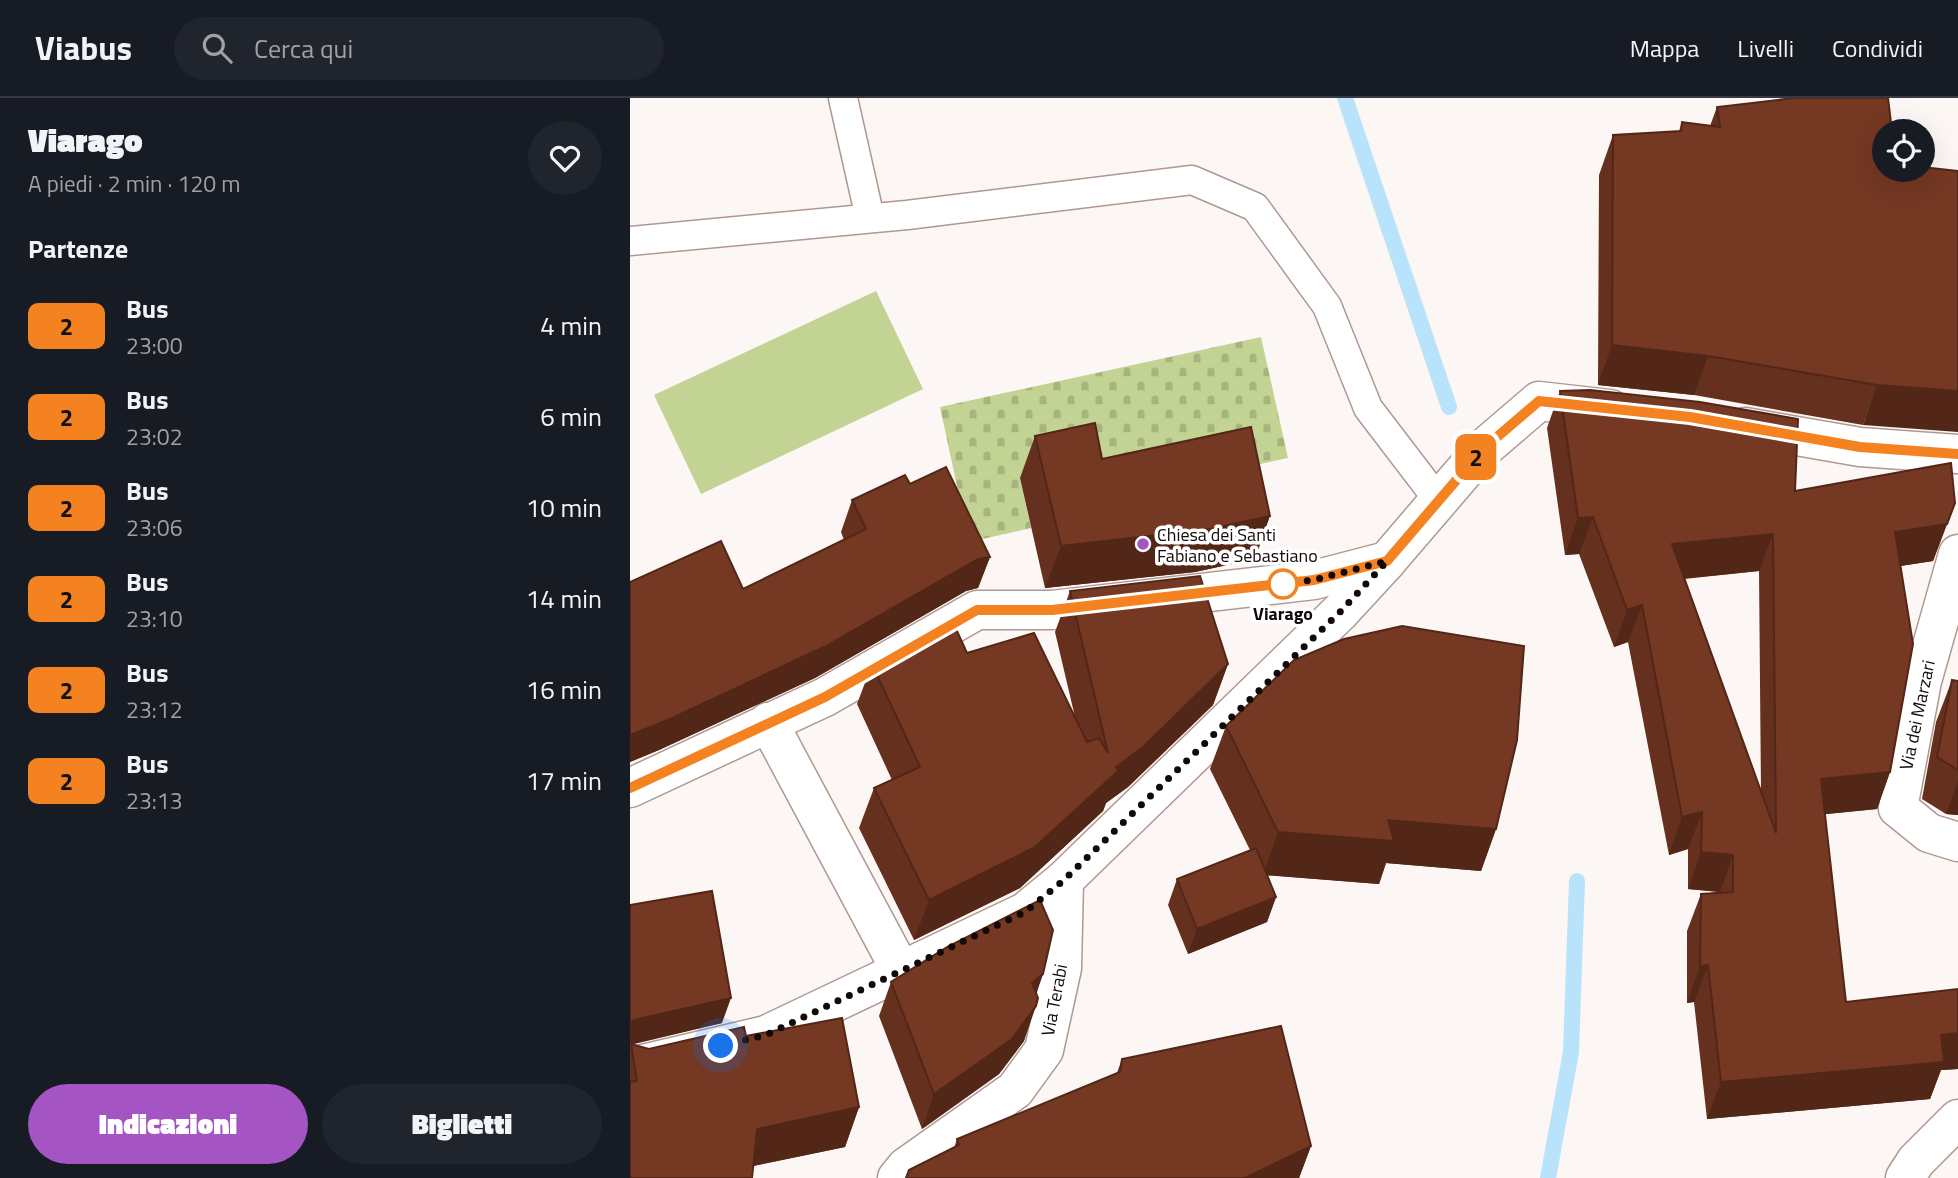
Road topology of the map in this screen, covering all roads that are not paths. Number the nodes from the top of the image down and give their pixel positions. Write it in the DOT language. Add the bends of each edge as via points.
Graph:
graph roads {
  1 [pos="843,98"];
  2 [pos="870,218"];
  3 [pos="630,241"];
  4 [pos="1649,413"];
  5 [pos="1716,422"];
  6 [pos="1958,454"];
  7 [pos="1439,501"];
  8 [pos="1958,554"];
  9 [pos="1387,561"];
  10 [pos="768,722"];
  11 [pos="630,788"];
  12 [pos="1958,842"];
  13 [pos="1064,880"];
  14 [pos="901,971"];
  15 [pos="630,1068"];
  16 [pos="1958,1119"];
  17 [pos="897,1178"];
  18 [pos="1905,1178"];
  1 -- 2 [label="lane"];
  2 -- 3 [label="lane"];
  2 -- 7 [label="lane" via="1192,180 1255,207 1327,306 1368,408"];
  4 -- 7 [label="street" via="1539,401 1483,449"];
  5 -- 6 [label="street" via="1860,447"];
  7 -- 9 [label="street"];
  8 -- 12 [label="street, Via dei Marzari" via="1922,681 1898,808 1929,833"];
  9 -- 10 [label="street" via="1314,580 1052,610 977,610 825,697"];
  9 -- 13 [label="street"];
  10 -- 11 [label="street"];
  10 -- 14 [label="street"];
  13 -- 14 [label="street" via="1025,912"];
  13 -- 17 [label="street, Via Terabi" via="1062,968 1044,1050 1015,1090"];
  14 -- 15 [label="street" via="766,1035"];
  16 -- 18 [label="street"];
}
